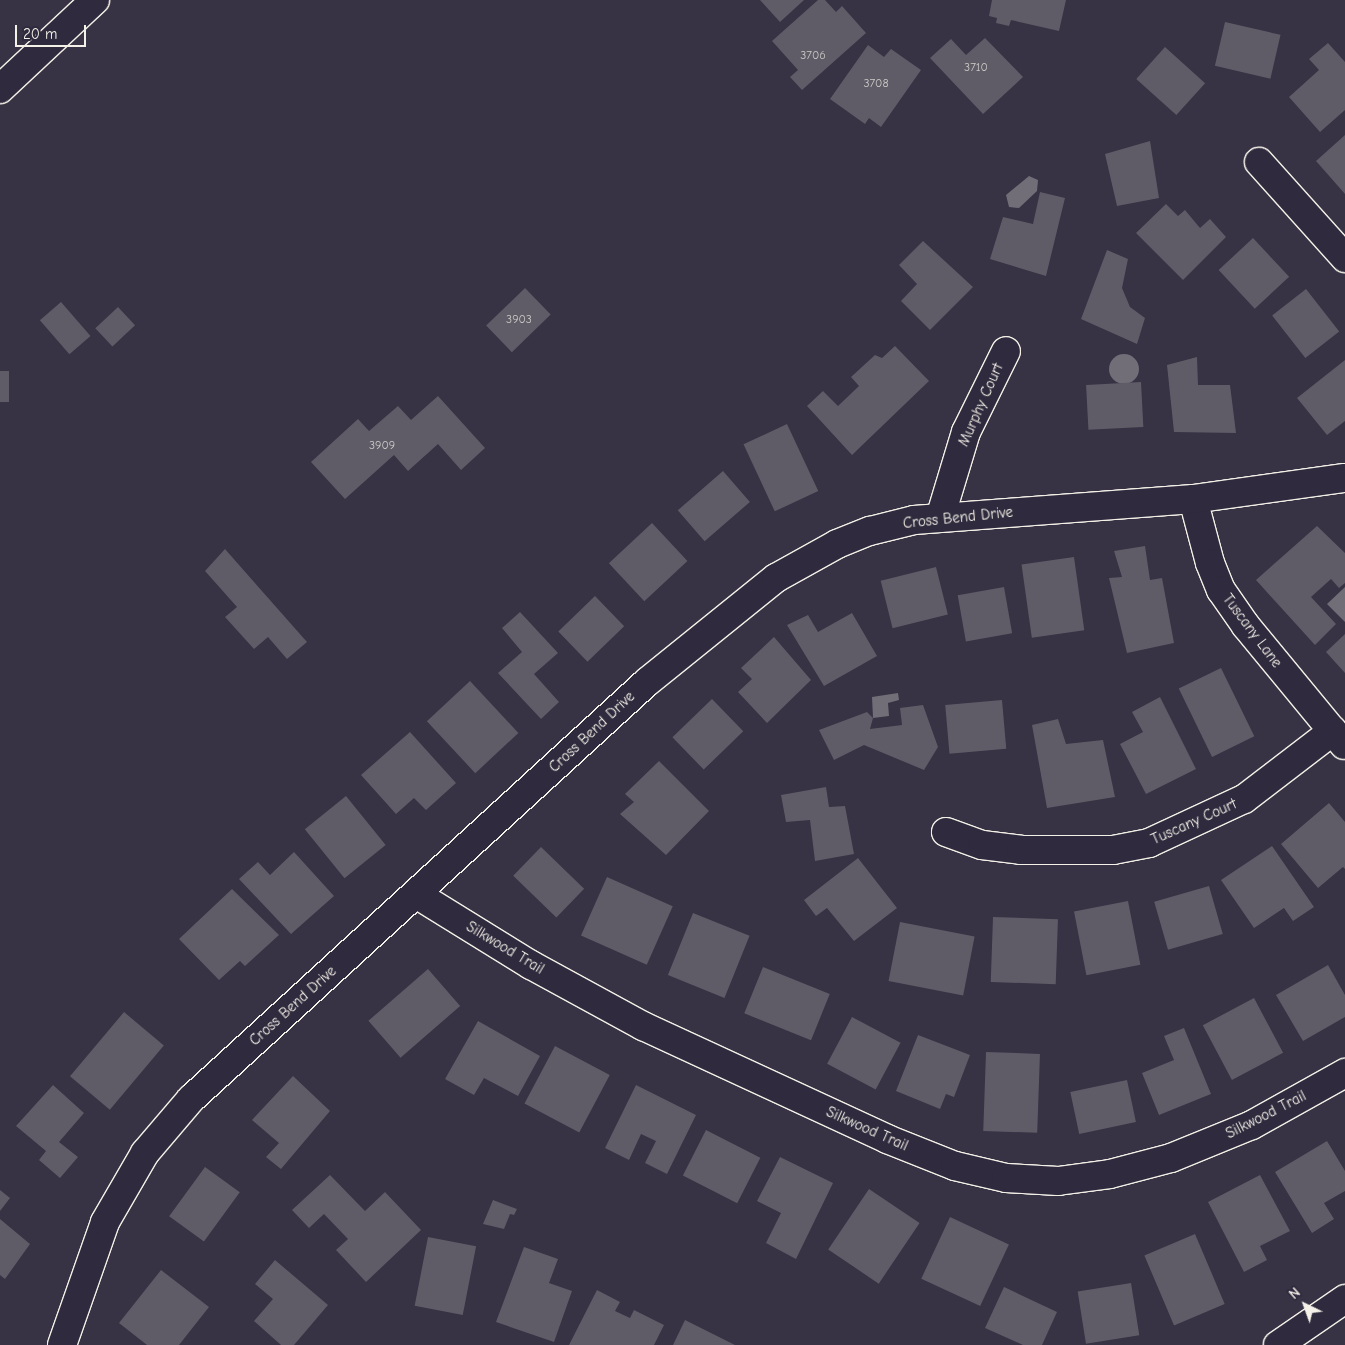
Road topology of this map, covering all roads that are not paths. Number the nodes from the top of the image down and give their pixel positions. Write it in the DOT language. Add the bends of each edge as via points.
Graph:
graph roads {
  1 [pos="95,0"];
  2 [pos="0,89"];
  3 [pos="1259,162"];
  4 [pos="1345,258"];
  5 [pos="1006,351"];
  6 [pos="1345,478"];
  7 [pos="1193,499"];
  8 [pos="940,518"];
  9 [pos="1339,738"];
  10 [pos="946,832"];
  11 [pos="416,894"];
  12 [pos="1345,1073"];
  13 [pos="1345,1299"];
  14 [pos="62,1345"];
  15 [pos="1278,1345"];
  1 -- 2 [label="street"];
  3 -- 4 [label="street"];
  5 -- 8 [label="street, Murphy Court" via="966,432"];
  6 -- 7 [label="street, Cross Bend Drive"];
  7 -- 8 [label="street, Cross Bend Drive"];
  7 -- 9 [label="street, Tuscany Lane" via="1210,563 1221,590 1246,626"];
  8 -- 11 [label="street, Cross Bend Drive" via="870,530 837,544 776,578 647,682"];
  9 -- 10 [label="street, Tuscany Court" via="1244,800 1149,843 1113,850 1021,850 982,845"];
  11 -- 12 [label="street, Silkwood Trail" via="531,965 643,1026 887,1139 955,1166 1006,1178 1067,1180 1110,1174 1171,1158 1252,1125"];
  11 -- 14 [label="street, Cross Bend Drive" via="192,1099 145,1153 104,1222"];
  13 -- 15 [label="street"];
}
